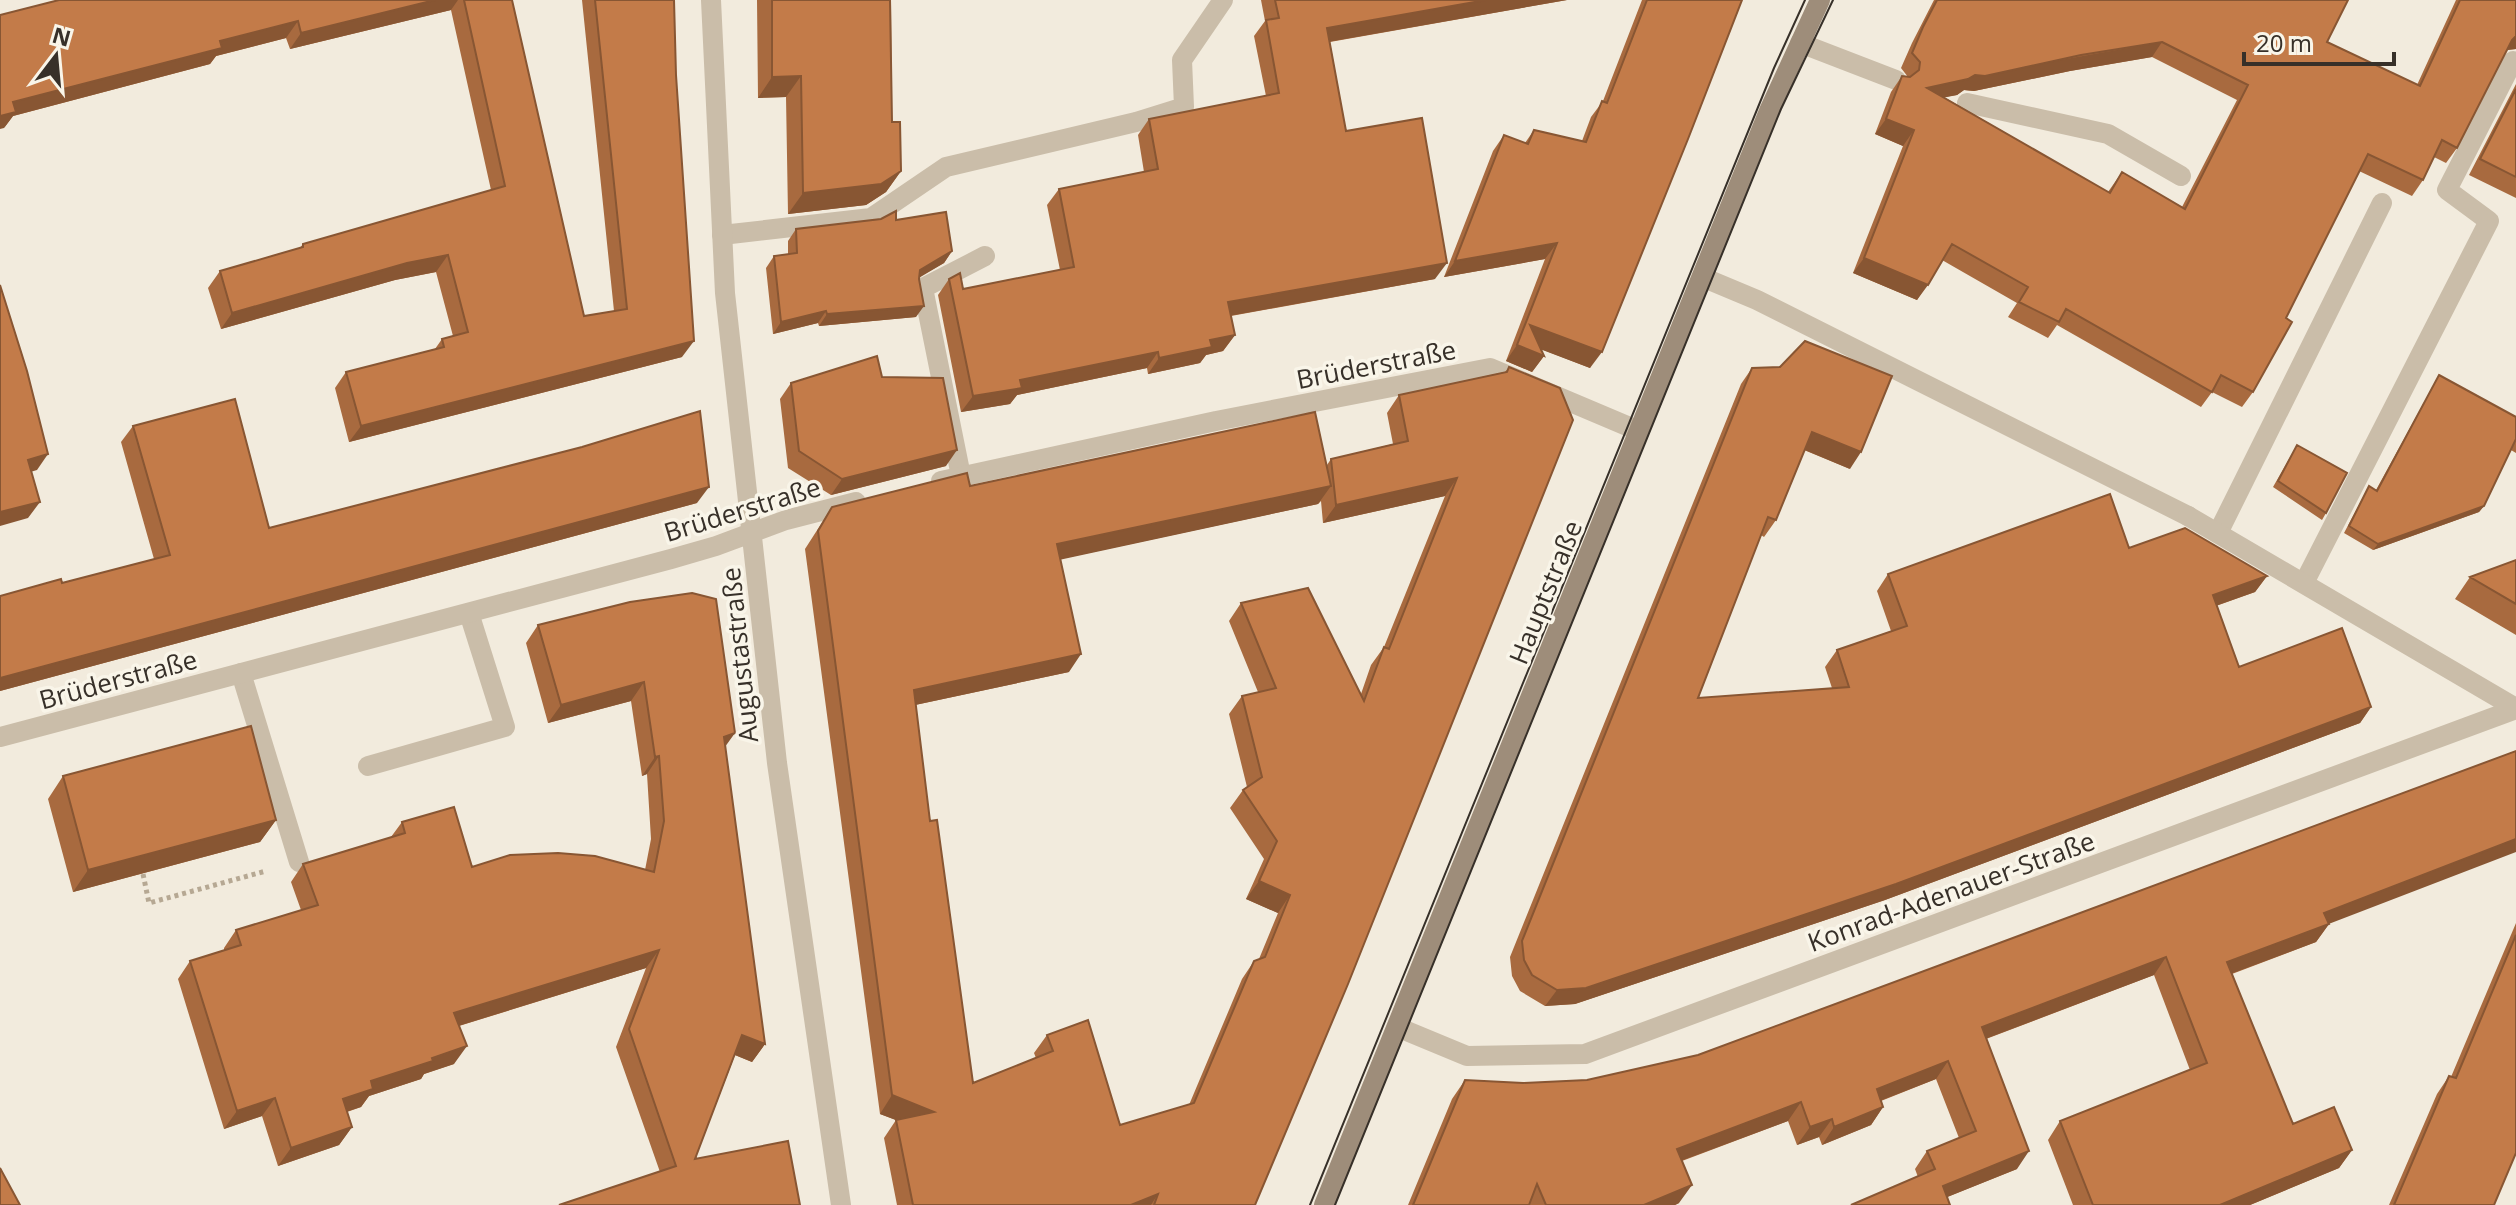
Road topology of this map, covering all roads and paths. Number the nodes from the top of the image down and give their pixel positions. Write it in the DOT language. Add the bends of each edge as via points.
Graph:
graph roads {
  1 [pos="711,0"];
  2 [pos="1223,0"];
  3 [pos="1820,0"];
  4 [pos="1800,43"];
  5 [pos="2513,61"];
  6 [pos="1896,80"];
  7 [pos="1967,103"];
  8 [pos="2181,176"];
  9 [pos="2382,203"];
  10 [pos="722,235"];
  11 [pos="985,256"];
  12 [pos="1702,277"];
  13 [pos="1639,431"];
  14 [pos="961,476"];
  15 [pos="917,487"];
  16 [pos="873,498"];
  17 [pos="751,533"];
  18 [pos="2218,533"];
  19 [pos="2304,583"];
  20 [pos="469,613"];
  21 [pos="241,673"];
  22 [pos="2516,708"];
  23 [pos="0,737"];
  24 [pos="368,766"];
  25 [pos="299,862"];
  26 [pos="143,874"];
  27 [pos="1397,1027"];
  28 [pos="841,1205"];
  29 [pos="1324,1205"];
  1 -- 10 [label="street, Augustastraße"];
  2 -- 10 [label="street" via="1182,60 1184,107 946,167 871,218"];
  3 -- 4 [label="main road, Hauptstraße"];
  4 -- 6 [label="street"];
  4 -- 12 [label="main road, Hauptstraße"];
  5 -- 19 [label="street" via="2447,190 2489,221"];
  7 -- 8 [label="street" via="2108,134"];
  9 -- 18 [label="street"];
  10 -- 17 [label="street, Augustastraße"];
  11 -- 14 [label="street" via="923,288"];
  12 -- 13 [label="main road, Hauptstraße"];
  12 -- 18 [label="street, Konrad-Adenauer-Straße"];
  13 -- 14 [label="street, Brüderstraße" via="1490,368"];
  13 -- 27 [label="main road, Hauptstraße"];
  14 -- 15 [label="street, Brüderstraße"];
  16 -- 17 [label="street, Brüderstraße"];
  17 -- 20 [label="street, Brüderstraße"];
  17 -- 28 [label="street, Augustastraße" via="777,763"];
  18 -- 19 [label="street, Konrad-Adenauer-Straße"];
  19 -- 22 [label="street, Konrad-Adenauer-Straße"];
  20 -- 21 [label="street, Brüderstraße"];
  20 -- 24 [label="street" via="505,727"];
  21 -- 23 [label="street, Brüderstraße"];
  21 -- 25 [label="street"];
  22 -- 27 [label="street, Konrad-Adenauer-Straße" via="1585,1054 1467,1056"];
  25 -- 26 [label="path" via="149,903"];
  27 -- 29 [label="main road, Hauptstraße"];
}
